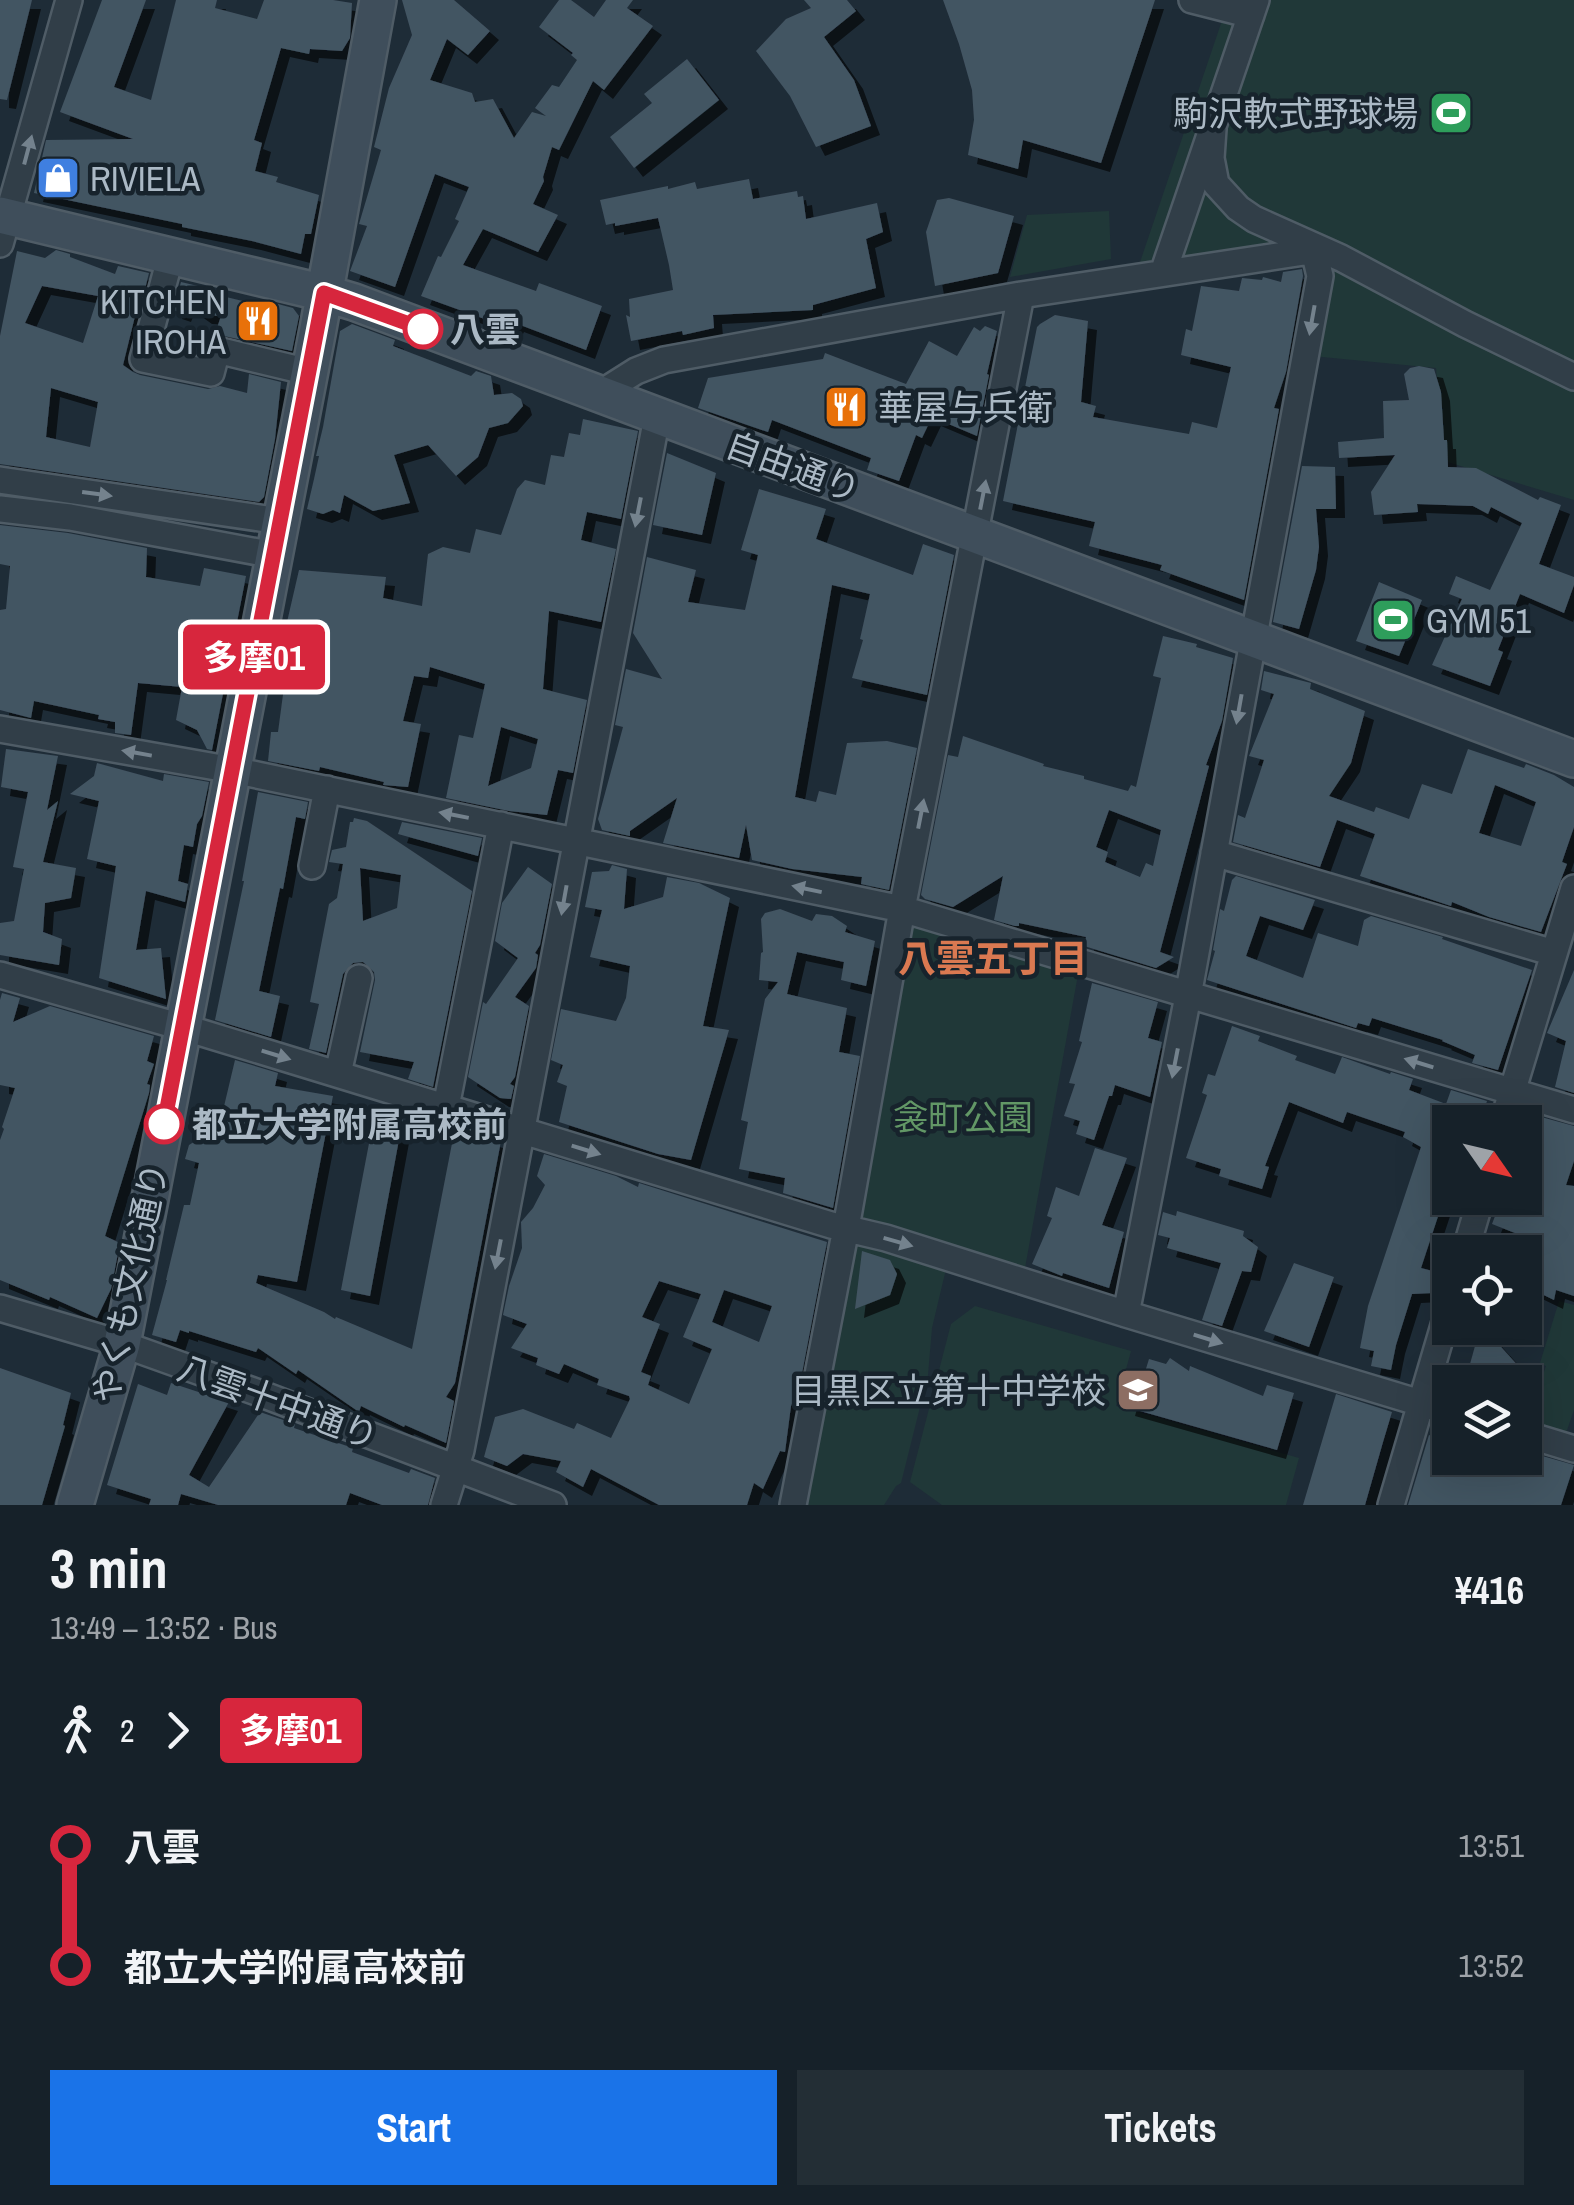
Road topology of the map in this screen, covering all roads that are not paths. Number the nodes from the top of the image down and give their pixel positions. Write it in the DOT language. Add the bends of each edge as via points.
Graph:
graph roads {
  1 [pos="69,0"];
  2 [pos="378,0"];
  3 [pos="1192,0"];
  4 [pos="1254,7"];
  5 [pos="1212,128"];
  6 [pos="3,225"];
  7 [pos="171,256"];
  8 [pos="1171,272"];
  9 [pos="324,293"];
  10 [pos="1021,295"];
  11 [pos="309,372"];
  12 [pos="1574,377"];
  13 [pos="598,396"];
  14 [pos="656,417"];
  15 [pos="0,480"];
  16 [pos="0,510"];
  17 [pos="975,535"];
  18 [pos="277,538"];
  19 [pos="1252,639"];
  20 [pos="0,730"];
  21 [pos="1574,758"];
  22 [pos="232,770"];
  23 [pos="326,789"];
  24 [pos="501,825"];
  25 [pos="575,840"];
  26 [pos="1214,853"];
  27 [pos="312,866"];
  28 [pos="1574,888"];
  29 [pos="902,910"];
  30 [pos="1554,953"];
  31 [pos="0,975"];
  32 [pos="360,978"];
  33 [pos="1188,996"];
  34 [pos="182,1028"];
  35 [pos="338,1074"];
  36 [pos="1512,1091"];
  37 [pos="1508,1105"];
  38 [pos="446,1107"];
  39 [pos="1574,1110"];
  40 [pos="522,1131"];
  41 [pos="846,1228"];
  42 [pos="0,1308"];
  43 [pos="1126,1314"];
  44 [pos="122,1344"];
  45 [pos="1438,1345"];
  46 [pos="1421,1403"];
  47 [pos="1432,1406"];
  48 [pos="1542,1439"];
  49 [pos="1574,1449"];
  50 [pos="455,1468"];
  51 [pos="75,1505"];
  52 [pos="444,1505"];
  53 [pos="553,1505"];
  54 [pos="792,1505"];
  55 [pos="1390,1505"];
  6 -- 1 [label="street, one-way"];
  2 -- 9 [label="main road, やくも文化通り"];
  3 -- 4 [label="street"];
  4 -- 5 [label="street"];
  5 -- 8 [label="street"];
  5 -- 12 [label="street" via="1216,184 1238,208"];
  6 -- 7 [label="main road, 自由通り"];
  7 -- 9 [label="main road, 自由通り"];
  7 -- 11 [label="street" via="143,359 211,372 216,350"];
  8 -- 10 [label="street"];
  8 -- 19 [label="street, one-way" via="1304,252 1319,267"];
  9 -- 11 [label="main road, やくも文化通り"];
  9 -- 13 [label="main road, 自由通り"];
  10 -- 13 [label="street" via="664,360"];
  17 -- 10 [label="street, one-way"];
  11 -- 18 [label="main road, やくも文化通り"];
  13 -- 14 [label="main road, 自由通り"];
  14 -- 17 [label="main road, 自由通り"];
  14 -- 25 [label="street, one-way"];
  15 -- 18 [label="street, one-way"];
  16 -- 18 [label="street"];
  17 -- 19 [label="main road, 自由通り"];
  29 -- 17 [label="street, one-way"];
  18 -- 22 [label="main road, やくも文化通り"];
  19 -- 21 [label="main road, 自由通り"];
  19 -- 26 [label="street, one-way"];
  22 -- 20 [label="street, one-way"];
  22 -- 23 [label="street"];
  22 -- 34 [label="main road, やくも文化通り"];
  24 -- 23 [label="street, one-way"];
  23 -- 27 [label="street"];
  24 -- 25 [label="street"];
  24 -- 38 [label="street"];
  29 -- 25 [label="street, one-way"];
  25 -- 40 [label="street, one-way"];
  26 -- 30 [label="street"];
  26 -- 33 [label="street"];
  28 -- 30 [label="street"];
  29 -- 33 [label="street"];
  29 -- 41 [label="street"];
  30 -- 36 [label="street"];
  31 -- 34 [label="street"];
  32 -- 35 [label="street"];
  36 -- 33 [label="street, one-way"];
  33 -- 43 [label="street, one-way"];
  34 -- 35 [label="street, one-way"];
  34 -- 44 [label="main road, やくも文化通り"];
  35 -- 38 [label="street"];
  36 -- 37 [label="street"];
  36 -- 39 [label="street"];
  38 -- 40 [label="street"];
  40 -- 41 [label="street, one-way"];
  40 -- 50 [label="street, one-way"];
  41 -- 43 [label="street, one-way"];
  41 -- 54 [label="street"];
  42 -- 44 [label="street, 八雲十中通り"];
  43 -- 46 [label="street, one-way"];
  44 -- 50 [label="street, 八雲十中通り"];
  44 -- 51 [label="main road, やくも文化通り"];
  45 -- 46 [label="street"];
  46 -- 47 [label="street"];
  46 -- 55 [label="street"];
  48 -- 49 [label="street"];
  50 -- 52 [label="street"];
  50 -- 53 [label="street, 八雲十中通り"];
}
